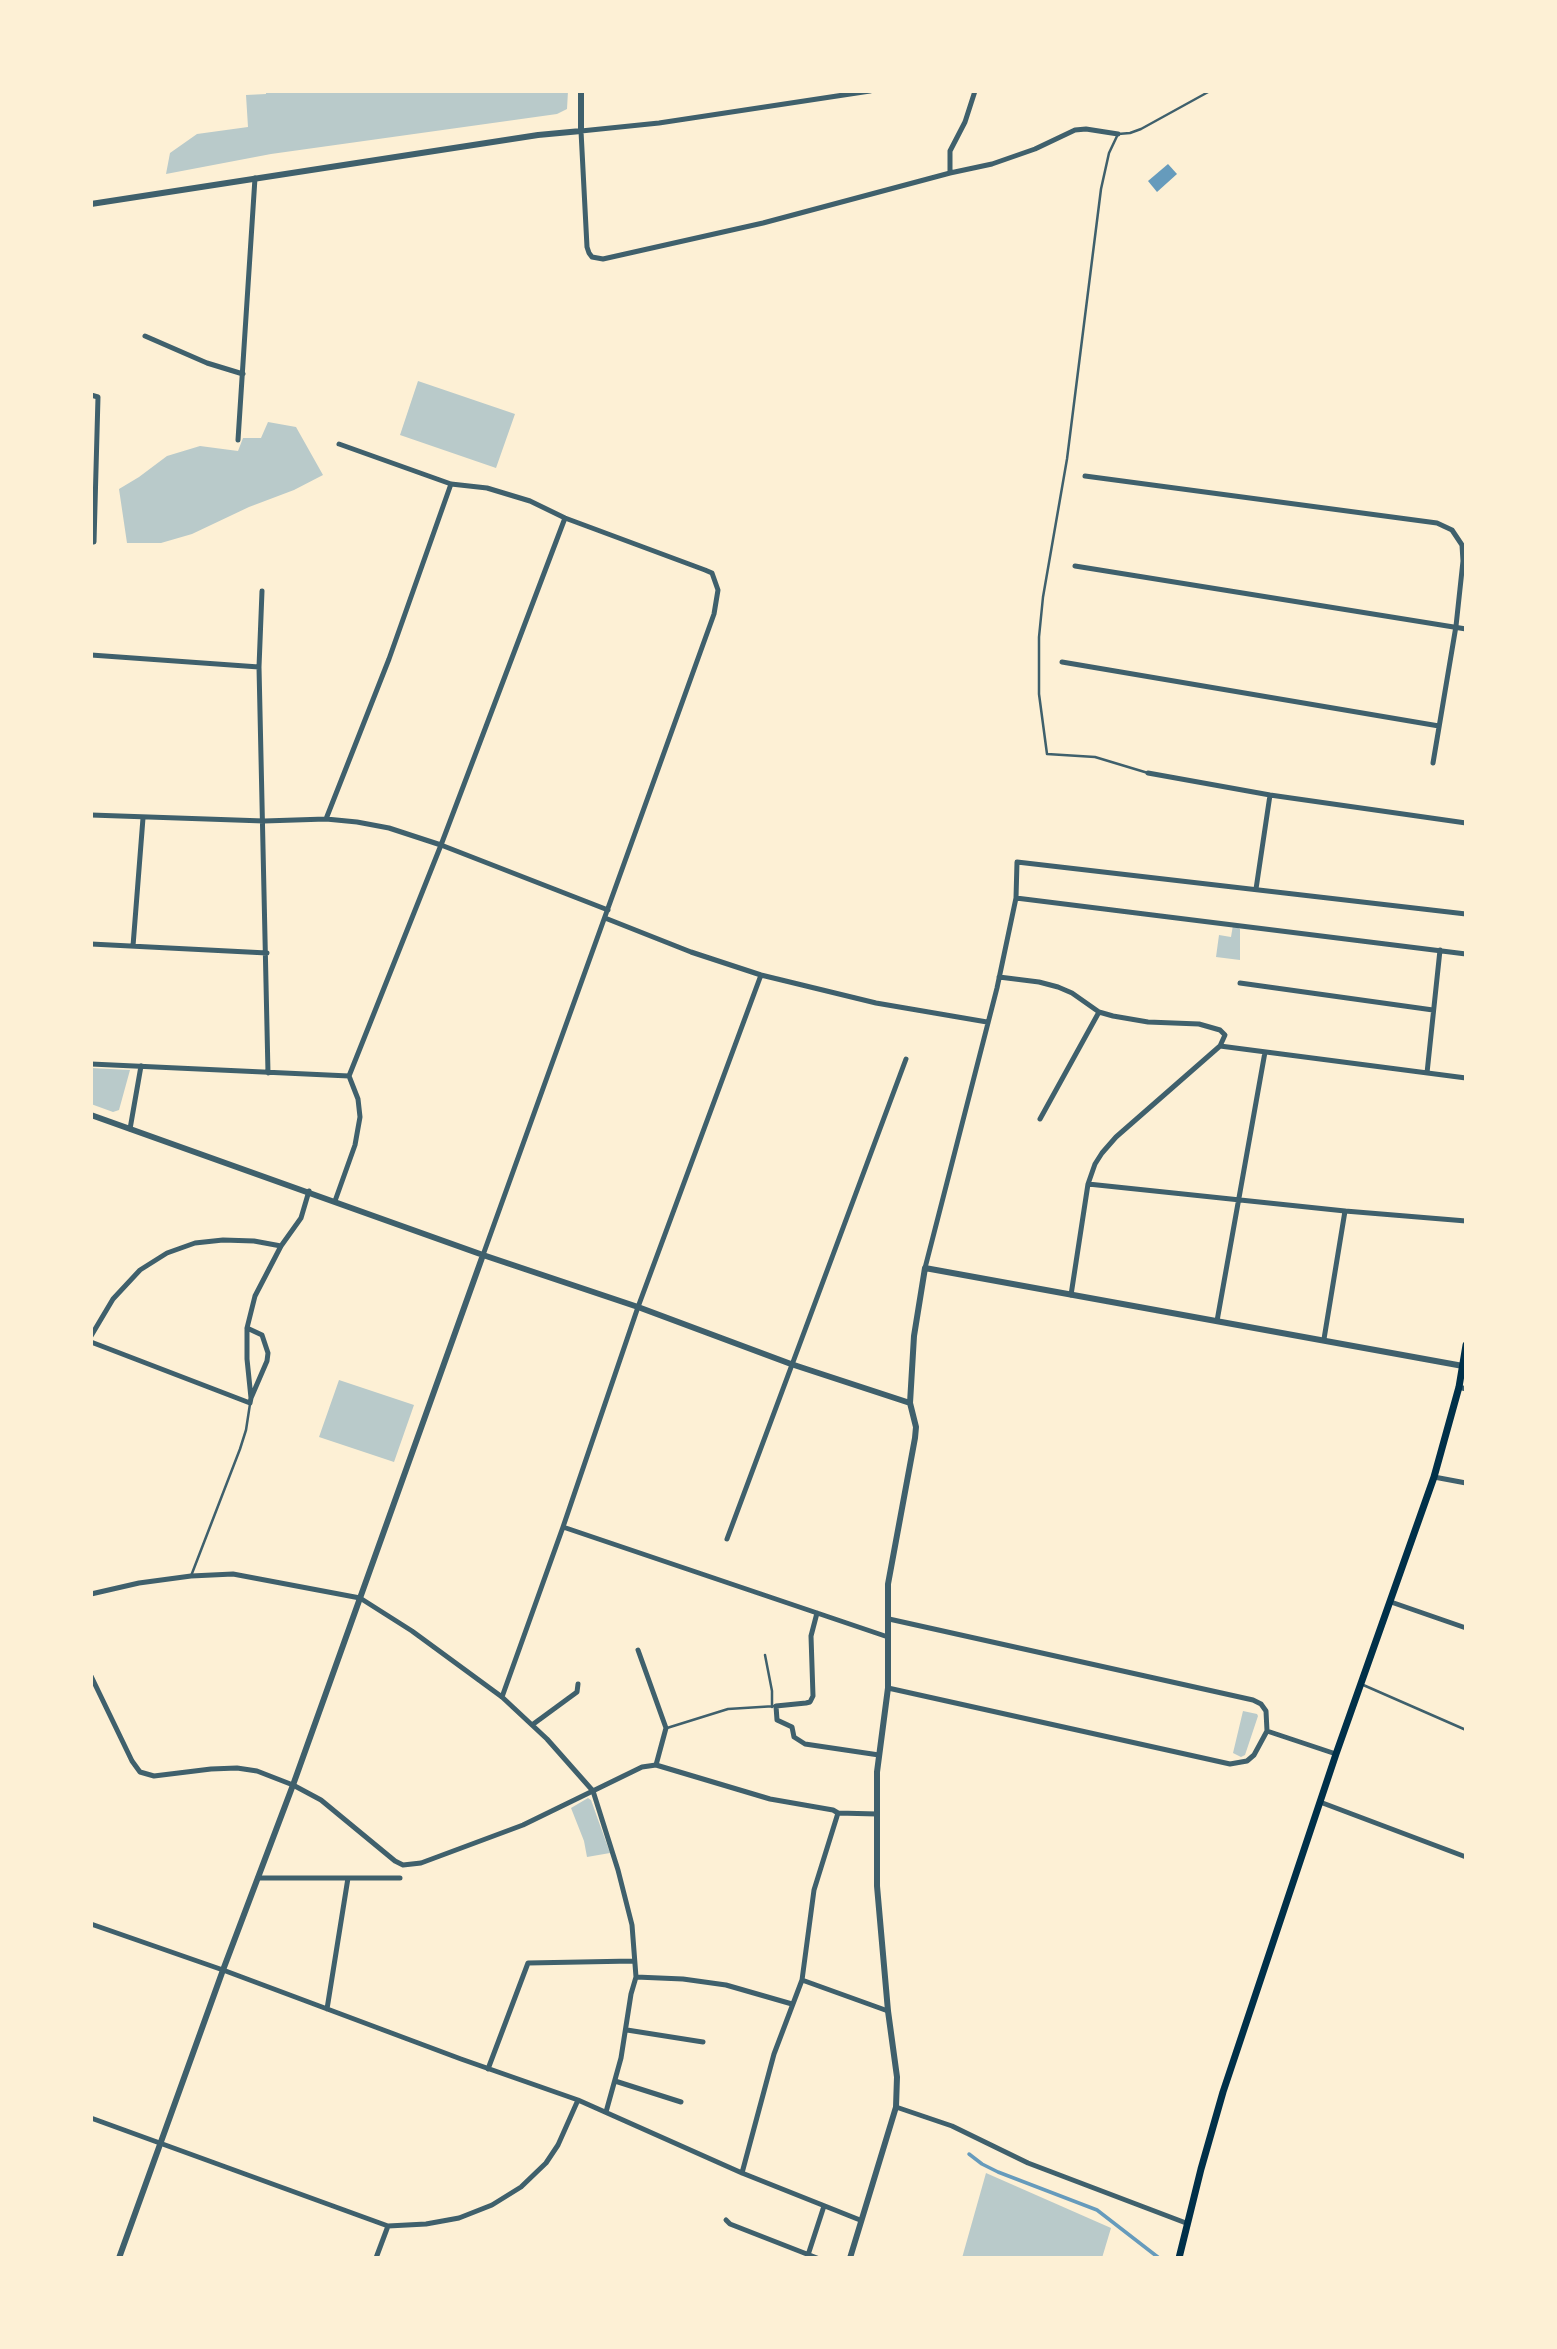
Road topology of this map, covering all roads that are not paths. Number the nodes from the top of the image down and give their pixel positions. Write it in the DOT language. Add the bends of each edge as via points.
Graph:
graph roads {
  1 [pos="581,91"];
  2 [pos="870,91"];
  3 [pos="975,91"];
  4 [pos="1210,91"];
  5 [pos="581,131"];
  6 [pos="1118,134"];
  7 [pos="950,173"];
  8 [pos="255,178"];
  9 [pos="91,204"];
  10 [pos="145,336"];
  11 [pos="243,374"];
  12 [pos="91,395"];
  13 [pos="238,440"];
  14 [pos="339,444"];
  15 [pos="1085,477"];
  16 [pos="451,484"];
  17 [pos="565,518"];
  18 [pos="94,542"];
  19 [pos="1075,566"];
  20 [pos="262,591"];
  21 [pos="1456,626"];
  22 [pos="1466,629"];
  23 [pos="91,655"];
  24 [pos="1062,662"];
  25 [pos="259,667"];
  26 [pos="1439,726"];
  27 [pos="1433,763"];
  28 [pos="1148,773"];
  29 [pos="1270,795"];
  30 [pos="91,815"];
  31 [pos="143,818"];
  32 [pos="327,820"];
  33 [pos="264,821"];
  34 [pos="1466,823"];
  35 [pos="441,845"];
  36 [pos="1256,889"];
  37 [pos="1016,898"];
  38 [pos="608,910"];
  39 [pos="1466,914"];
  40 [pos="605,918"];
  41 [pos="91,944"];
  42 [pos="133,946"];
  43 [pos="1440,950"];
  44 [pos="267,953"];
  45 [pos="1466,954"];
  46 [pos="761,975"];
  47 [pos="999,977"];
  48 [pos="1240,983"];
  49 [pos="1433,1010"];
  50 [pos="1099,1012"];
  51 [pos="988,1022"];
  52 [pos="1220,1046"];
  53 [pos="1265,1052"];
  54 [pos="906,1059"];
  55 [pos="91,1064"];
  56 [pos="141,1066"];
  57 [pos="268,1073"];
  58 [pos="1427,1073"];
  59 [pos="349,1076"];
  60 [pos="1466,1078"];
  61 [pos="91,1115"];
  62 [pos="1040,1119"];
  63 [pos="130,1129"];
  64 [pos="1088,1184"];
  65 [pos="309,1192"];
  66 [pos="1237,1200"];
  67 [pos="335,1201"];
  68 [pos="1345,1211"];
  69 [pos="1466,1221"];
  70 [pos="281,1246"];
  71 [pos="484,1255"];
  72 [pos="925,1268"];
  73 [pos="1071,1295"];
  74 [pos="638,1307"];
  75 [pos="1217,1321"];
  76 [pos="247,1328"];
  77 [pos="91,1336"];
  78 [pos="1324,1339"];
  79 [pos="91,1342"];
  80 [pos="1466,1345"];
  81 [pos="791,1364"];
  82 [pos="1463,1366"];
  83 [pos="1462,1388"];
  84 [pos="250,1401"];
  85 [pos="910,1402"];
  86 [pos="1434,1477"];
  87 [pos="1466,1483"];
  88 [pos="563,1527"];
  89 [pos="727,1539"];
  90 [pos="191,1576"];
  91 [pos="91,1594"];
  92 [pos="360,1598"];
  93 [pos="1391,1602"];
  94 [pos="817,1613"];
  95 [pos="889,1619"];
  96 [pos="1466,1628"];
  97 [pos="888,1637"];
  98 [pos="638,1650"];
  99 [pos="765,1655"];
  100 [pos="91,1676"];
  101 [pos="578,1684"];
  102 [pos="1362,1684"];
  103 [pos="888,1688"];
  104 [pos="502,1697"];
  105 [pos="774,1706"];
  106 [pos="532,1725"];
  107 [pos="666,1728"];
  108 [pos="1466,1730"];
  109 [pos="1268,1731"];
  110 [pos="1336,1754"];
  111 [pos="879,1755"];
  112 [pos="656,1765"];
  113 [pos="293,1786"];
  114 [pos="593,1791"];
  115 [pos="1320,1802"];
  116 [pos="838,1813"];
  117 [pos="877,1814"];
  118 [pos="1466,1857"];
  119 [pos="258,1878"];
  120 [pos="348,1878"];
  121 [pos="400,1878"];
  122 [pos="91,1924"];
  123 [pos="633,1961"];
  124 [pos="223,1969"];
  125 [pos="636,1977"];
  126 [pos="802,1980"];
  127 [pos="792,2004"];
  128 [pos="327,2009"];
  129 [pos="888,2011"];
  130 [pos="627,2031"];
  131 [pos="703,2042"];
  132 [pos="488,2069"];
  133 [pos="615,2081"];
  134 [pos="578,2101"];
  135 [pos="681,2102"];
  136 [pos="896,2107"];
  137 [pos="606,2112"];
  138 [pos="91,2119"];
  139 [pos="161,2143"];
  140 [pos="742,2173"];
  141 [pos="824,2206"];
  142 [pos="726,2220"];
  143 [pos="860,2220"];
  144 [pos="1186,2223"];
  145 [pos="388,2226"];
  146 [pos="808,2255"];
  147 [pos="1179,2256"];
  148 [pos="119,2258"];
  149 [pos="376,2258"];
  150 [pos="817,2258"];
  151 [pos="850,2258"];
  1 -- 5 [label="street"];
  2 -- 5 [label="street"];
  3 -- 7 [label="street" via="950,150"];
  4 -- 6 [label="lane" via="1141,129"];
  5 -- 7 [label="street" via="587,247 592,257 603,259"];
  5 -- 8 [label="street"];
  6 -- 7 [label="street" via="1075,130 1009,159"];
  6 -- 28 [label="lane" via="1101,188 1039,637 1039,694 1047,754 1095,757"];
  8 -- 9 [label="street"];
  8 -- 11 [label="street"];
  10 -- 11 [label="street"];
  11 -- 13 [label="street"];
  12 -- 18 [label="street" via="99,397"];
  14 -- 16 [label="street"];
  15 -- 21 [label="street" via="1437,523 1452,530 1462,545"];
  16 -- 17 [label="street" via="512,494"];
  16 -- 32 [label="street"];
  17 -- 35 [label="street"];
  17 -- 38 [label="street" via="712,573 718,590 714,614"];
  19 -- 21 [label="street"];
  20 -- 25 [label="street"];
  21 -- 22 [label="street"];
  21 -- 26 [label="street"];
  23 -- 25 [label="street"];
  24 -- 26 [label="street"];
  25 -- 33 [label="street"];
  26 -- 27 [label="street"];
  28 -- 29 [label="street"];
  29 -- 34 [label="street"];
  29 -- 36 [label="street"];
  30 -- 31 [label="street"];
  31 -- 33 [label="street"];
  31 -- 42 [label="street"];
  32 -- 33 [label="street"];
  32 -- 35 [label="street" via="389,828"];
  33 -- 44 [label="street"];
  35 -- 38 [label="street"];
  35 -- 59 [label="street"];
  36 -- 37 [label="street" via="1017,862"];
  36 -- 39 [label="street"];
  37 -- 43 [label="street"];
  37 -- 47 [label="street"];
  38 -- 40 [label="street"];
  40 -- 46 [label="street"];
  40 -- 71 [label="street"];
  41 -- 42 [label="street"];
  42 -- 44 [label="street"];
  43 -- 45 [label="street"];
  43 -- 49 [label="street"];
  44 -- 57 [label="street"];
  46 -- 51 [label="street" via="876,1003"];
  46 -- 74 [label="street"];
  47 -- 50 [label="street" via="1058,987"];
  47 -- 51 [label="street"];
  48 -- 49 [label="street"];
  49 -- 58 [label="street"];
  50 -- 52 [label="street" via="1130,1020 1213,1028 1225,1035"];
  50 -- 62 [label="street"];
  51 -- 72 [label="street"];
  52 -- 53 [label="street"];
  52 -- 64 [label="street" via="1116,1138 1102,1153"];
  53 -- 58 [label="street"];
  53 -- 66 [label="street"];
  54 -- 81 [label="street"];
  55 -- 56 [label="street"];
  56 -- 57 [label="street"];
  56 -- 63 [label="street"];
  57 -- 59 [label="street"];
  58 -- 60 [label="street"];
  59 -- 67 [label="street" via="360,1117"];
  61 -- 63 [label="street"];
  63 -- 65 [label="street"];
  64 -- 66 [label="street"];
  64 -- 73 [label="street"];
  65 -- 67 [label="street"];
  65 -- 70 [label="street" via="301,1218"];
  66 -- 68 [label="street"];
  66 -- 75 [label="street"];
  67 -- 71 [label="street"];
  68 -- 69 [label="street"];
  68 -- 78 [label="street"];
  70 -- 76 [label="street" via="255,1296"];
  70 -- 77 [label="street" via="223,1240 167,1253 140,1270 113,1299"];
  71 -- 74 [label="street"];
  71 -- 92 [label="street"];
  72 -- 73 [label="street"];
  72 -- 85 [label="street"];
  73 -- 75 [label="street"];
  74 -- 81 [label="street"];
  74 -- 88 [label="street"];
  75 -- 78 [label="street"];
  76 -- 84 [label="street"];
  76 -- 84 [label="street" via="262,1335 268,1353"];
  78 -- 82 [label="street"];
  79 -- 84 [label="street"];
  80 -- 82 [label="main road"];
  81 -- 85 [label="street"];
  81 -- 89 [label="street"];
  82 -- 83 [label="main road"];
  83 -- 86 [label="main road"];
  84 -- 90 [label="lane" via="240,1449"];
  85 -- 95 [label="street" via="915,1438 890,1567"];
  86 -- 87 [label="street"];
  86 -- 93 [label="main road"];
  88 -- 94 [label="street"];
  88 -- 104 [label="street"];
  90 -- 91 [label="street"];
  90 -- 92 [label="street" via="233,1574"];
  92 -- 104 [label="street"];
  92 -- 113 [label="street"];
  93 -- 96 [label="street"];
  93 -- 102 [label="main road"];
  94 -- 97 [label="street"];
  94 -- 105 [label="street" via="811,1636 813,1696 810,1702"];
  95 -- 97 [label="street"];
  95 -- 109 [label="street" via="1253,1700 1266,1712"];
  97 -- 103 [label="street"];
  98 -- 107 [label="street"];
  99 -- 105 [label="lane"];
  100 -- 113 [label="street" via="140,1772 160,1776 237,1768"];
  101 -- 106 [label="street" via="577,1692"];
  102 -- 108 [label="lane"];
  102 -- 110 [label="main road"];
  103 -- 109 [label="street" via="1230,1764 1254,1755"];
  103 -- 111 [label="street"];
  104 -- 106 [label="street"];
  105 -- 107 [label="lane" via="728,1709"];
  105 -- 111 [label="street" via="777,1720 792,1727 794,1737 805,1744"];
  106 -- 114 [label="street"];
  107 -- 112 [label="street"];
  109 -- 110 [label="street"];
  110 -- 115 [label="main road"];
  111 -- 117 [label="street"];
  112 -- 114 [label="street"];
  112 -- 116 [label="street" via="770,1799"];
  113 -- 114 [label="street" via="321,1800 398,1863 409,1865 523,1825"];
  113 -- 119 [label="street"];
  114 -- 123 [label="street" via="627,1901"];
  115 -- 118 [label="street"];
  115 -- 144 [label="main road" via="1223,2092"];
  116 -- 117 [label="street"];
  116 -- 126 [label="street" via="814,1890"];
  117 -- 129 [label="street" via="877,1886"];
  119 -- 120 [label="street"];
  119 -- 124 [label="street"];
  120 -- 121 [label="street"];
  120 -- 128 [label="street"];
  122 -- 124 [label="street"];
  123 -- 125 [label="street"];
  123 -- 132 [label="street" via="528,1963"];
  124 -- 128 [label="street"];
  124 -- 139 [label="street"];
  125 -- 127 [label="street" via="726,1985"];
  125 -- 130 [label="street"];
  126 -- 127 [label="street"];
  126 -- 129 [label="street"];
  127 -- 140 [label="street"];
  128 -- 132 [label="street"];
  129 -- 136 [label="street"];
  130 -- 131 [label="street"];
  130 -- 133 [label="street"];
  132 -- 134 [label="street"];
  133 -- 135 [label="street"];
  133 -- 137 [label="street"];
  134 -- 137 [label="street"];
  134 -- 145 [label="street" via="558,2146 522,2187 459,2218"];
  136 -- 143 [label="street"];
  136 -- 144 [label="street"];
  137 -- 140 [label="street"];
  138 -- 139 [label="street"];
  139 -- 145 [label="street"];
  139 -- 148 [label="street"];
  140 -- 141 [label="street"];
  141 -- 143 [label="street"];
  141 -- 146 [label="street"];
  142 -- 146 [label="street"];
  143 -- 151 [label="street"];
  144 -- 147 [label="main road"];
  145 -- 149 [label="street"];
  146 -- 150 [label="street"];
}
